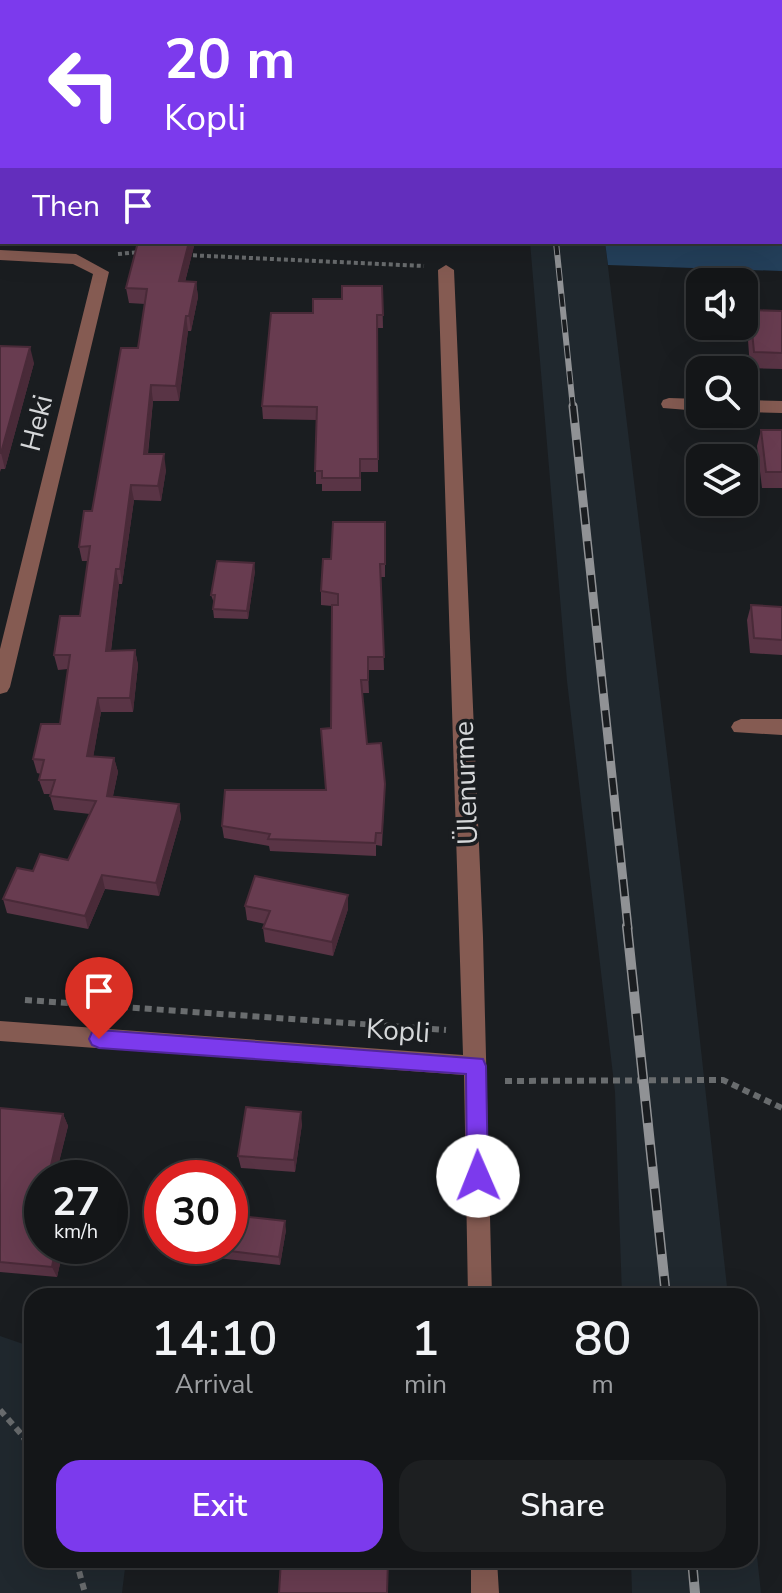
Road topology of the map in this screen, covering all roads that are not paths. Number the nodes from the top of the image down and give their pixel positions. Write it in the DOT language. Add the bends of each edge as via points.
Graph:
graph roads {
  1 [pos="0,255"];
  2 [pos="446,270"];
  3 [pos="669,404"];
  4 [pos="686,405"];
  5 [pos="758,406"];
  6 [pos="782,407"];
  7 [pos="0,687"];
  8 [pos="741,727"];
  9 [pos="782,727"];
  10 [pos="0,1031"];
  11 [pos="476,1066"];
  12 [pos="480,1288"];
  13 [pos="484,1568"];
  14 [pos="485,1593"];
  1 -- 7 [label="street, Heki" via="76,259 101,272"];
  2 -- 11 [label="street, Ülenurme"];
  3 -- 4 [label="street"];
  5 -- 6 [label="street"];
  8 -- 9 [label="street"];
  10 -- 11 [label="street, Kopli"];
  11 -- 12 [label="street, Ülenurme"];
  13 -- 14 [label="street"];
}
